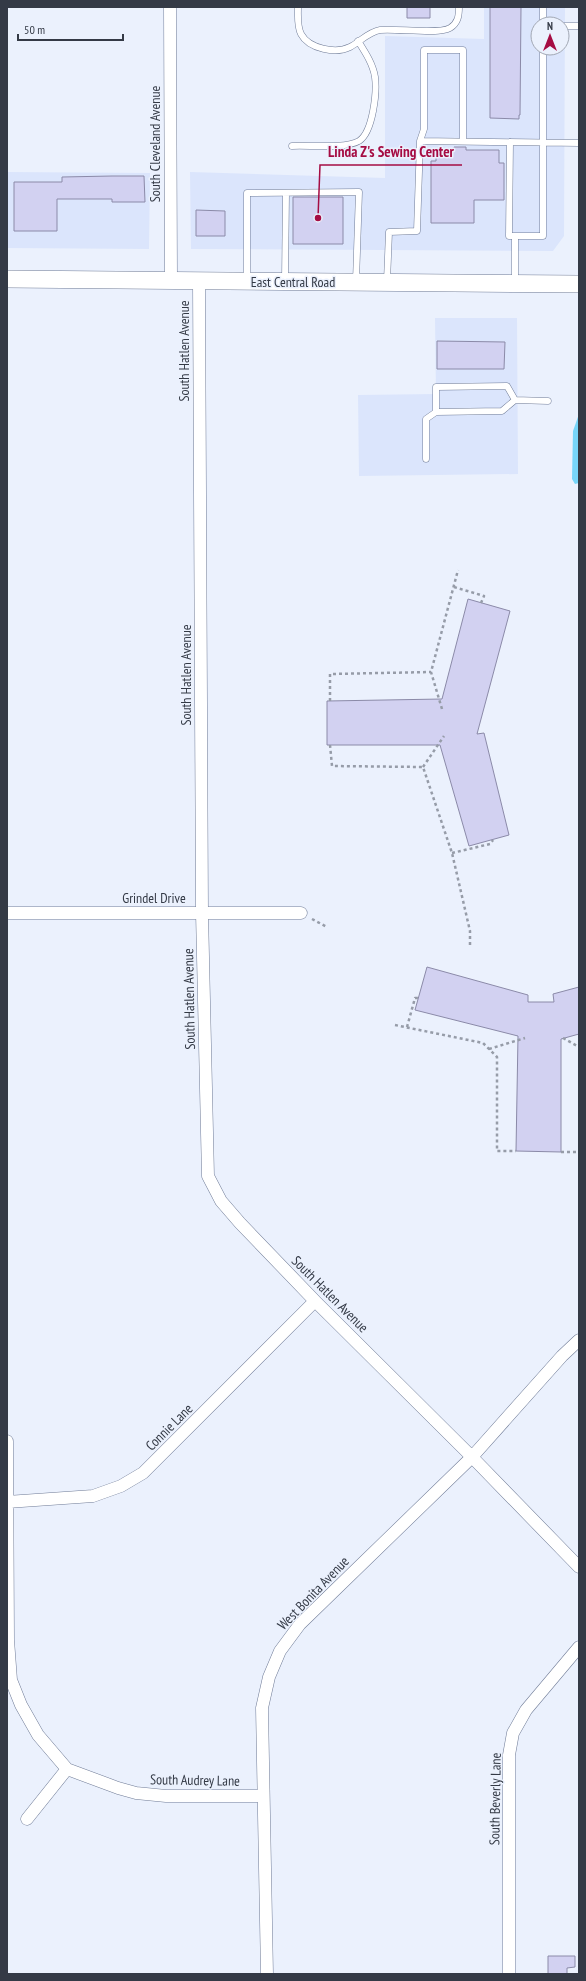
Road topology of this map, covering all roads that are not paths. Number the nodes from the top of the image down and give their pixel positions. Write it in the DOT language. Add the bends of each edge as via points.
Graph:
graph roads {
  1 [pos="170,7"];
  2 [pos="298,7"];
  3 [pos="459,7"];
  4 [pos="358,41"];
  5 [pos="542,56"];
  6 [pos="420,141"];
  7 [pos="463,141"];
  8 [pos="510,142"];
  9 [pos="542,142"];
  10 [pos="579,143"];
  11 [pos="292,146"];
  12 [pos="286,193"];
  13 [pos="512,236"];
  14 [pos="7,279"];
  15 [pos="171,281"];
  16 [pos="199,281"];
  17 [pos="247,282"];
  18 [pos="285,282"];
  19 [pos="356,282"];
  20 [pos="387,283"];
  21 [pos="515,283"];
  22 [pos="579,284"];
  23 [pos="515,400"];
  24 [pos="548,401"];
  25 [pos="436,412"];
  26 [pos="426,459"];
  27 [pos="7,913"];
  28 [pos="202,913"];
  29 [pos="301,913"];
  30 [pos="315,1301"];
  31 [pos="579,1340"];
  32 [pos="7,1441"];
  33 [pos="472,1457"];
  34 [pos="7,1502"];
  35 [pos="579,1567"];
  36 [pos="579,1647"];
  37 [pos="67,1768"];
  38 [pos="263,1796"];
  39 [pos="27,1819"];
  40 [pos="267,1974"];
  41 [pos="509,1974"];
  1 -- 15 [label="street, South Cleveland Avenue"];
  2 -- 4 [label="lane" via="301,35 310,44 334,50 351,47"];
  3 -- 4 [label="lane" via="459,17 445,30 379,30"];
  4 -- 11 [label="lane" via="368,57 375,77 372,119 360,140 350,144"];
  5 -- 9 [label="lane"];
  6 -- 7 [label="lane"];
  6 -- 7 [label="lane" via="424,129 424,50 463,50"];
  6 -- 20 [label="lane" via="417,231 388,232"];
  7 -- 8 [label="lane"];
  8 -- 9 [label="lane"];
  8 -- 13 [label="lane"];
  9 -- 10 [label="lane"];
  9 -- 13 [label="lane" via="543,236"];
  12 -- 17 [label="lane" via="246,193"];
  12 -- 18 [label="lane"];
  12 -- 19 [label="lane" via="359,192"];
  13 -- 21 [label="lane"];
  14 -- 15 [label="main road, East Central Road"];
  15 -- 16 [label="main road, East Central Road"];
  16 -- 17 [label="main road, East Central Road"];
  16 -- 28 [label="street, South Hatlen Avenue"];
  17 -- 18 [label="main road, East Central Road"];
  18 -- 19 [label="main road, East Central Road"];
  19 -- 20 [label="main road, East Central Road"];
  20 -- 21 [label="main road, East Central Road"];
  21 -- 22 [label="main road, East Central Road"];
  23 -- 24 [label="lane"];
  23 -- 25 [label="lane" via="502,411"];
  23 -- 25 [label="lane" via="507,386 436,387"];
  25 -- 26 [label="lane" via="426,419"];
  27 -- 28 [label="street, Grindel Drive"];
  28 -- 29 [label="street, Grindel Drive"];
  28 -- 30 [label="street, South Hatlen Avenue" via="208,1176 221,1201"];
  30 -- 33 [label="street, South Hatlen Avenue"];
  30 -- 34 [label="street, Connie Lane" via="143,1473 121,1486 93,1496"];
  31 -- 33 [label="street, West Bonita Avenue"];
  32 -- 34 [label="street, South Audrey Lane"];
  33 -- 35 [label="street, South Hatlen Avenue"];
  33 -- 38 [label="street, West Bonita Avenue" via="300,1624 280,1650 269,1677 262,1708"];
  34 -- 37 [label="street, South Audrey Lane" via="8,1640 11,1680 21,1705 38,1735"];
  36 -- 41 [label="street, South Beverly Lane" via="526,1710 513,1733 509,1755"];
  37 -- 38 [label="street, South Audrey Lane" via="136,1793 166,1796"];
  37 -- 39 [label="street"];
  38 -- 40 [label="street, West Bonita Avenue"];
}
